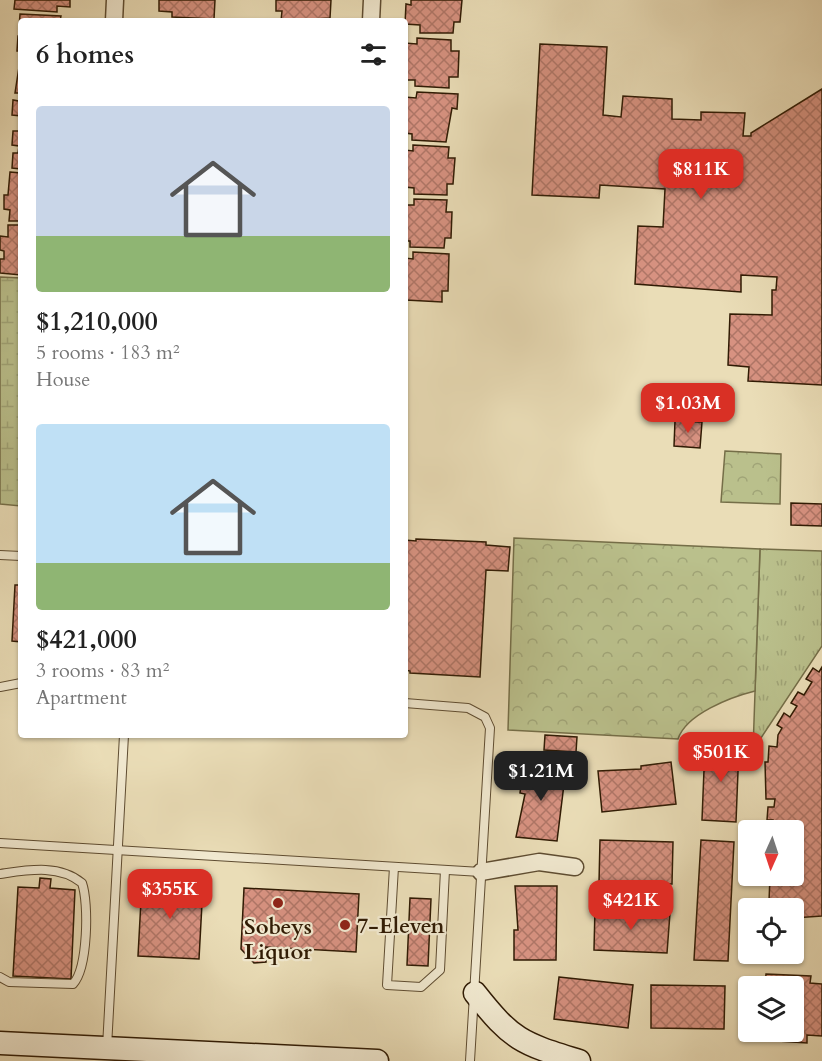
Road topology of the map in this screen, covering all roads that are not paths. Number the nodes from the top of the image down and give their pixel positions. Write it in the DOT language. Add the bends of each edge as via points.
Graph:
graph roads {
  1 [pos="115,0"];
  2 [pos="372,0"];
  3 [pos="114,18"];
  4 [pos="371,18"];
  5 [pos="0,555"];
  6 [pos="18,556"];
  7 [pos="18,684"];
  8 [pos="0,687"];
  9 [pos="408,703"];
  10 [pos="124,738"];
  11 [pos="0,843"];
  12 [pos="117,850"];
  13 [pos="394,867"];
  14 [pos="575,867"];
  15 [pos="444,870"];
  16 [pos="482,872"];
  17 [pos="0,874"];
  18 [pos="0,977"];
  19 [pos="475,993"];
  20 [pos="0,1043"];
  21 [pos="32,1044"];
  22 [pos="0,1048"];
  23 [pos="107,1048"];
  24 [pos="376,1061"];
  25 [pos="470,1061"];
  26 [pos="579,1061"];
  1 -- 3 [label="street"];
  2 -- 4 [label="street"];
  5 -- 6 [label="lane"];
  7 -- 8 [label="lane"];
  9 -- 16 [label="lane" via="468,708 485,717 490,728"];
  10 -- 12 [label="lane"];
  11 -- 12 [label="lane"];
  12 -- 13 [label="lane"];
  12 -- 23 [label="lane"];
  13 -- 15 [label="lane"];
  13 -- 15 [label="lane" via="387,985 422,987 440,970"];
  14 -- 16 [label="street" via="538,862"];
  15 -- 16 [label="lane"];
  16 -- 19 [label="lane"];
  17 -- 18 [label="lane" via="63,871 82,883 87,897 82,970 73,984 9,982"];
  19 -- 25 [label="lane"];
  19 -- 26 [label="main road" via="507,1032 519,1040"];
  20 -- 21 [label="main road"];
  21 -- 22 [label="main road"];
  21 -- 23 [label="main road"];
  23 -- 24 [label="main road"];
}
